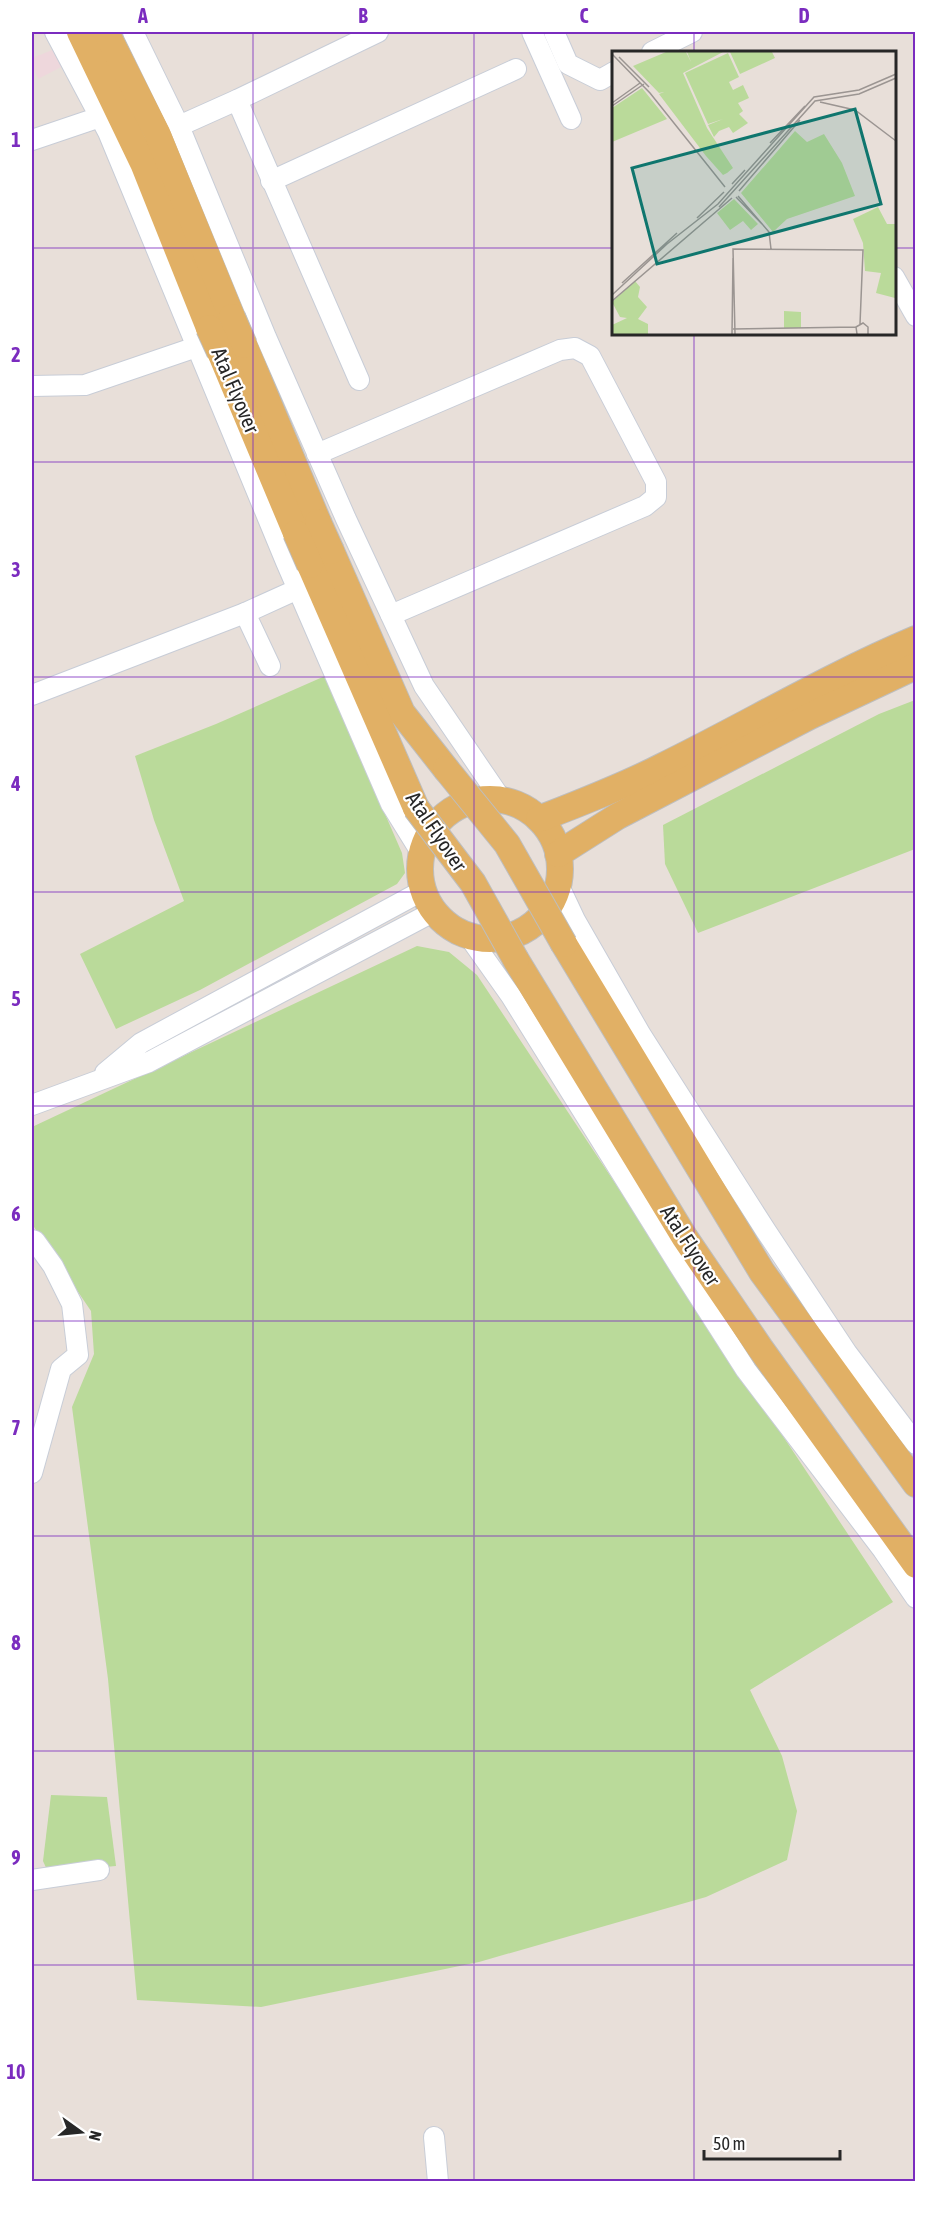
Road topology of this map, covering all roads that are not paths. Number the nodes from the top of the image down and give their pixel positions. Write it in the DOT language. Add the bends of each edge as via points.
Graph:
graph roads {
  1 [pos="55,32"];
  2 [pos="80,32"];
  3 [pos="106,32"];
  4 [pos="133,32"];
  5 [pos="378,32"];
  6 [pos="532,32"];
  7 [pos="554,32"];
  8 [pos="692,32"];
  9 [pos="654,51"];
  10 [pos="516,69"];
  11 [pos="612,73"];
  12 [pos="237,100"];
  13 [pos="100,117"];
  14 [pos="571,118"];
  15 [pos="179,126"];
  16 [pos="32,140"];
  17 [pos="271,181"];
  18 [pos="896,282"];
  19 [pos="915,316"];
  20 [pos="259,320"];
  21 [pos="198,347"];
  22 [pos="359,380"];
  23 [pos="32,386"];
  24 [pos="317,454"];
  25 [pos="346,519"];
  26 [pos="286,562"];
  27 [pos="298,589"];
  28 [pos="245,613"];
  29 [pos="391,615"];
  30 [pos="915,639"];
  31 [pos="270,666"];
  32 [pos="915,666"];
  33 [pos="32,695"];
  34 [pos="805,705"];
  35 [pos="501,799"];
  36 [pos="539,819"];
  37 [pos="422,854"];
  38 [pos="558,854"];
  39 [pos="559,886"];
  40 [pos="427,901"];
  41 [pos="470,938"];
  42 [pos="32,1105"];
  43 [pos="32,1240"];
  44 [pos="915,1444"];
  45 [pos="32,1473"];
  46 [pos="915,1484"];
  47 [pos="915,1565"];
  48 [pos="915,1598"];
  49 [pos="99,1870"];
  50 [pos="32,1880"];
  51 [pos="434,2137"];
  52 [pos="438,2181"];
  1 -- 13 [label="street"];
  2 -- 47 [label="main road, Atal Flyover, bridge" via="143,163 209,328 416,807 473,884 686,1238"];
  3 -- 46 [label="main road, Atal Flyover, bridge" via="157,133 298,476 402,713 507,844 598,1003 762,1272"];
  4 -- 15 [label="street"];
  5 -- 12 [label="street"];
  6 -- 14 [label="street"];
  7 -- 11 [label="street" via="568,63 600,80"];
  8 -- 9 [label="street"];
  10 -- 17 [label="street"];
  12 -- 15 [label="street"];
  12 -- 17 [label="street"];
  13 -- 16 [label="street"];
  13 -- 21 [label="street"];
  15 -- 20 [label="street"];
  17 -- 22 [label="street"];
  18 -- 19 [label="street"];
  20 -- 21 [label="street"];
  20 -- 24 [label="street"];
  21 -- 23 [label="street" via="85,385"];
  21 -- 26 [label="street"];
  24 -- 25 [label="street"];
  24 -- 29 [label="street" via="560,350 575,348 590,356 656,482 656,497 645,506"];
  25 -- 26 [label="street"];
  25 -- 29 [label="street"];
  26 -- 27 [label="street"];
  27 -- 28 [label="street"];
  27 -- 37 [label="street" via="391,804"];
  28 -- 31 [label="street"];
  28 -- 33 [label="street"];
  29 -- 35 [label="street" via="424,686"];
  30 -- 34 [label="main road" via="877,655"];
  32 -- 34 [label="main road"];
  34 -- 36 [label="main road"];
  34 -- 38 [label="main road"];
  35 -- 36 [label="main road" via="524,807"];
  35 -- 37 [label="main road" via="477,799 455,807 436,823"];
  36 -- 38 [label="main road" via="554,840"];
  37 -- 40 [label="main road" via="419,867"];
  38 -- 39 [label="main road"];
  39 -- 41 [label="main road" via="550,907 535,924 515,936 492,941"];
  39 -- 44 [label="street" via="613,987 766,1231 847,1353"];
  40 -- 41 [label="main road" via="449,928"];
  40 -- 42 [label="street" via="149,1062"];
  41 -- 48 [label="street" via="511,996 746,1370"];
  43 -- 45 [label="street" via="53,1266 72,1304 78,1355 61,1369"];
  49 -- 50 [label="street"];
  51 -- 52 [label="street"];
}
